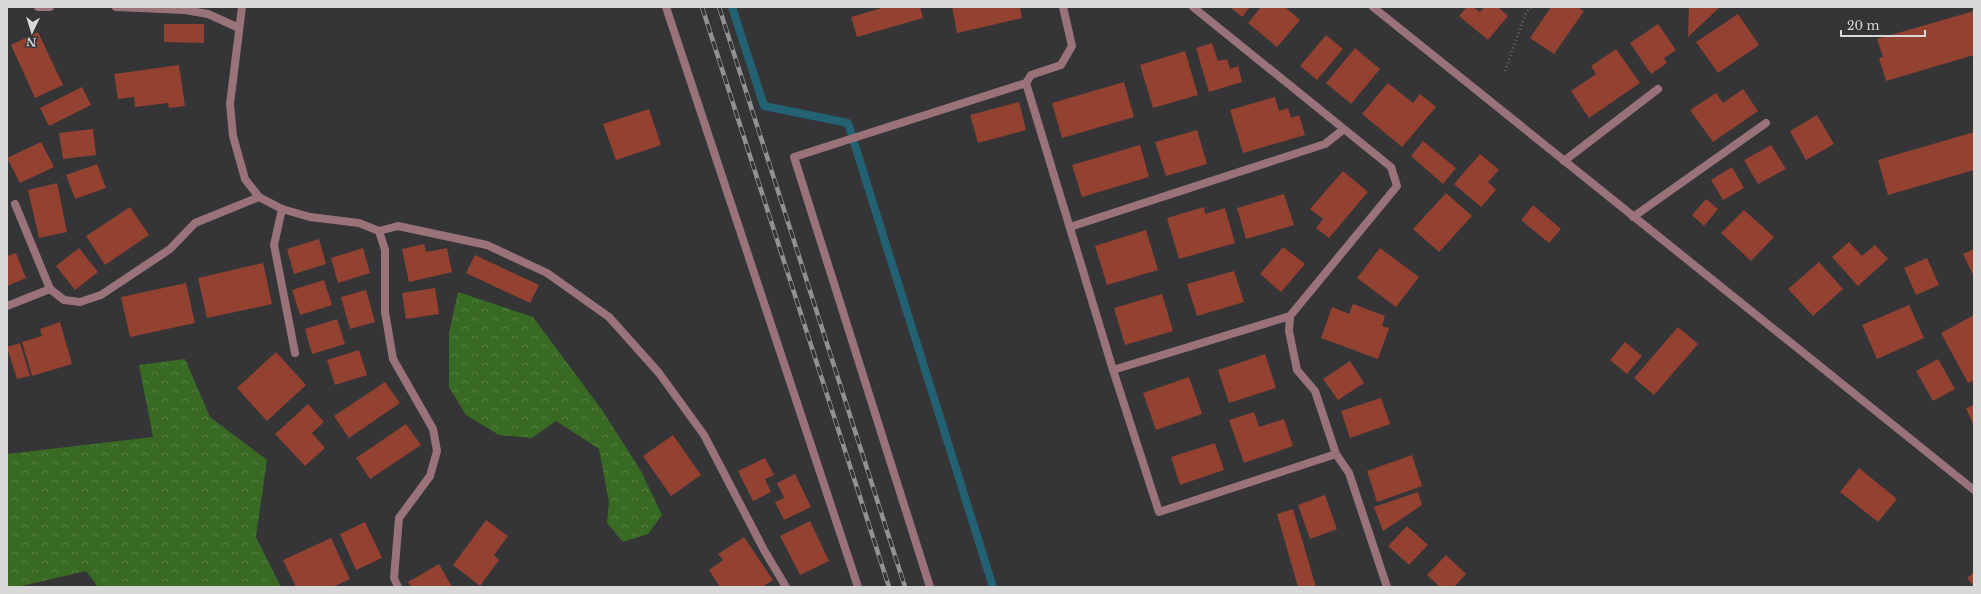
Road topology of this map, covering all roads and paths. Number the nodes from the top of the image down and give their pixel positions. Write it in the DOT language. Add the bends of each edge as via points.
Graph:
graph roads {
  1 [pos="38,7"];
  2 [pos="50,7"];
  3 [pos="116,7"];
  4 [pos="242,7"];
  5 [pos="666,7"];
  6 [pos="1063,7"];
  7 [pos="1193,7"];
  8 [pos="1373,7"];
  9 [pos="1531,7"];
  10 [pos="239,28"];
  11 [pos="1505,71"];
  12 [pos="1026,83"];
  13 [pos="1658,89"];
  14 [pos="1766,123"];
  15 [pos="1344,129"];
  16 [pos="1564,161"];
  17 [pos="258,197"];
  18 [pos="15,204"];
  19 [pos="282,209"];
  20 [pos="1633,216"];
  21 [pos="1070,227"];
  22 [pos="379,231"];
  23 [pos="50,289"];
  24 [pos="7,306"];
  25 [pos="1290,316"];
  26 [pos="295,353"];
  27 [pos="1113,370"];
  28 [pos="1336,454"];
  29 [pos="1974,490"];
  30 [pos="398,587"];
  31 [pos="786,587"];
  32 [pos="858,587"];
  33 [pos="930,587"];
  34 [pos="1387,587"];
  1 -- 2 [label="street"];
  3 -- 10 [label="street" via="186,10 208,14"];
  4 -- 10 [label="street"];
  5 -- 32 [label="street"];
  6 -- 12 [label="street" via="1072,46 1061,65 1031,75"];
  7 -- 15 [label="street"];
  8 -- 16 [label="street"];
  9 -- 11 [label="path" via="1525,15"];
  10 -- 17 [label="street" via="230,104 233,136 245,179"];
  12 -- 21 [label="street"];
  12 -- 33 [label="street" via="794,157"];
  13 -- 16 [label="street"];
  14 -- 20 [label="street"];
  15 -- 21 [label="street" via="1325,144"];
  15 -- 25 [label="street" via="1391,167 1397,186"];
  16 -- 20 [label="street"];
  17 -- 19 [label="street"];
  17 -- 23 [label="street" via="195,223 170,249 101,295 80,302 64,300"];
  18 -- 23 [label="street"];
  19 -- 22 [label="street" via="310,217 359,223"];
  19 -- 26 [label="street" via="274,245"];
  20 -- 29 [label="street"];
  21 -- 27 [label="street"];
  22 -- 30 [label="street" via="385,250 385,312 393,359 434,429 437,452 430,476 399,518 394,578"];
  22 -- 31 [label="street" via="398,226 487,245 547,273 608,317 659,373 704,435"];
  23 -- 24 [label="street"];
  25 -- 27 [label="street"];
  25 -- 28 [label="street" via="1289,331 1297,370 1315,391"];
  27 -- 28 [label="street" via="1159,512"];
  28 -- 34 [label="street" via="1349,473"];
}
